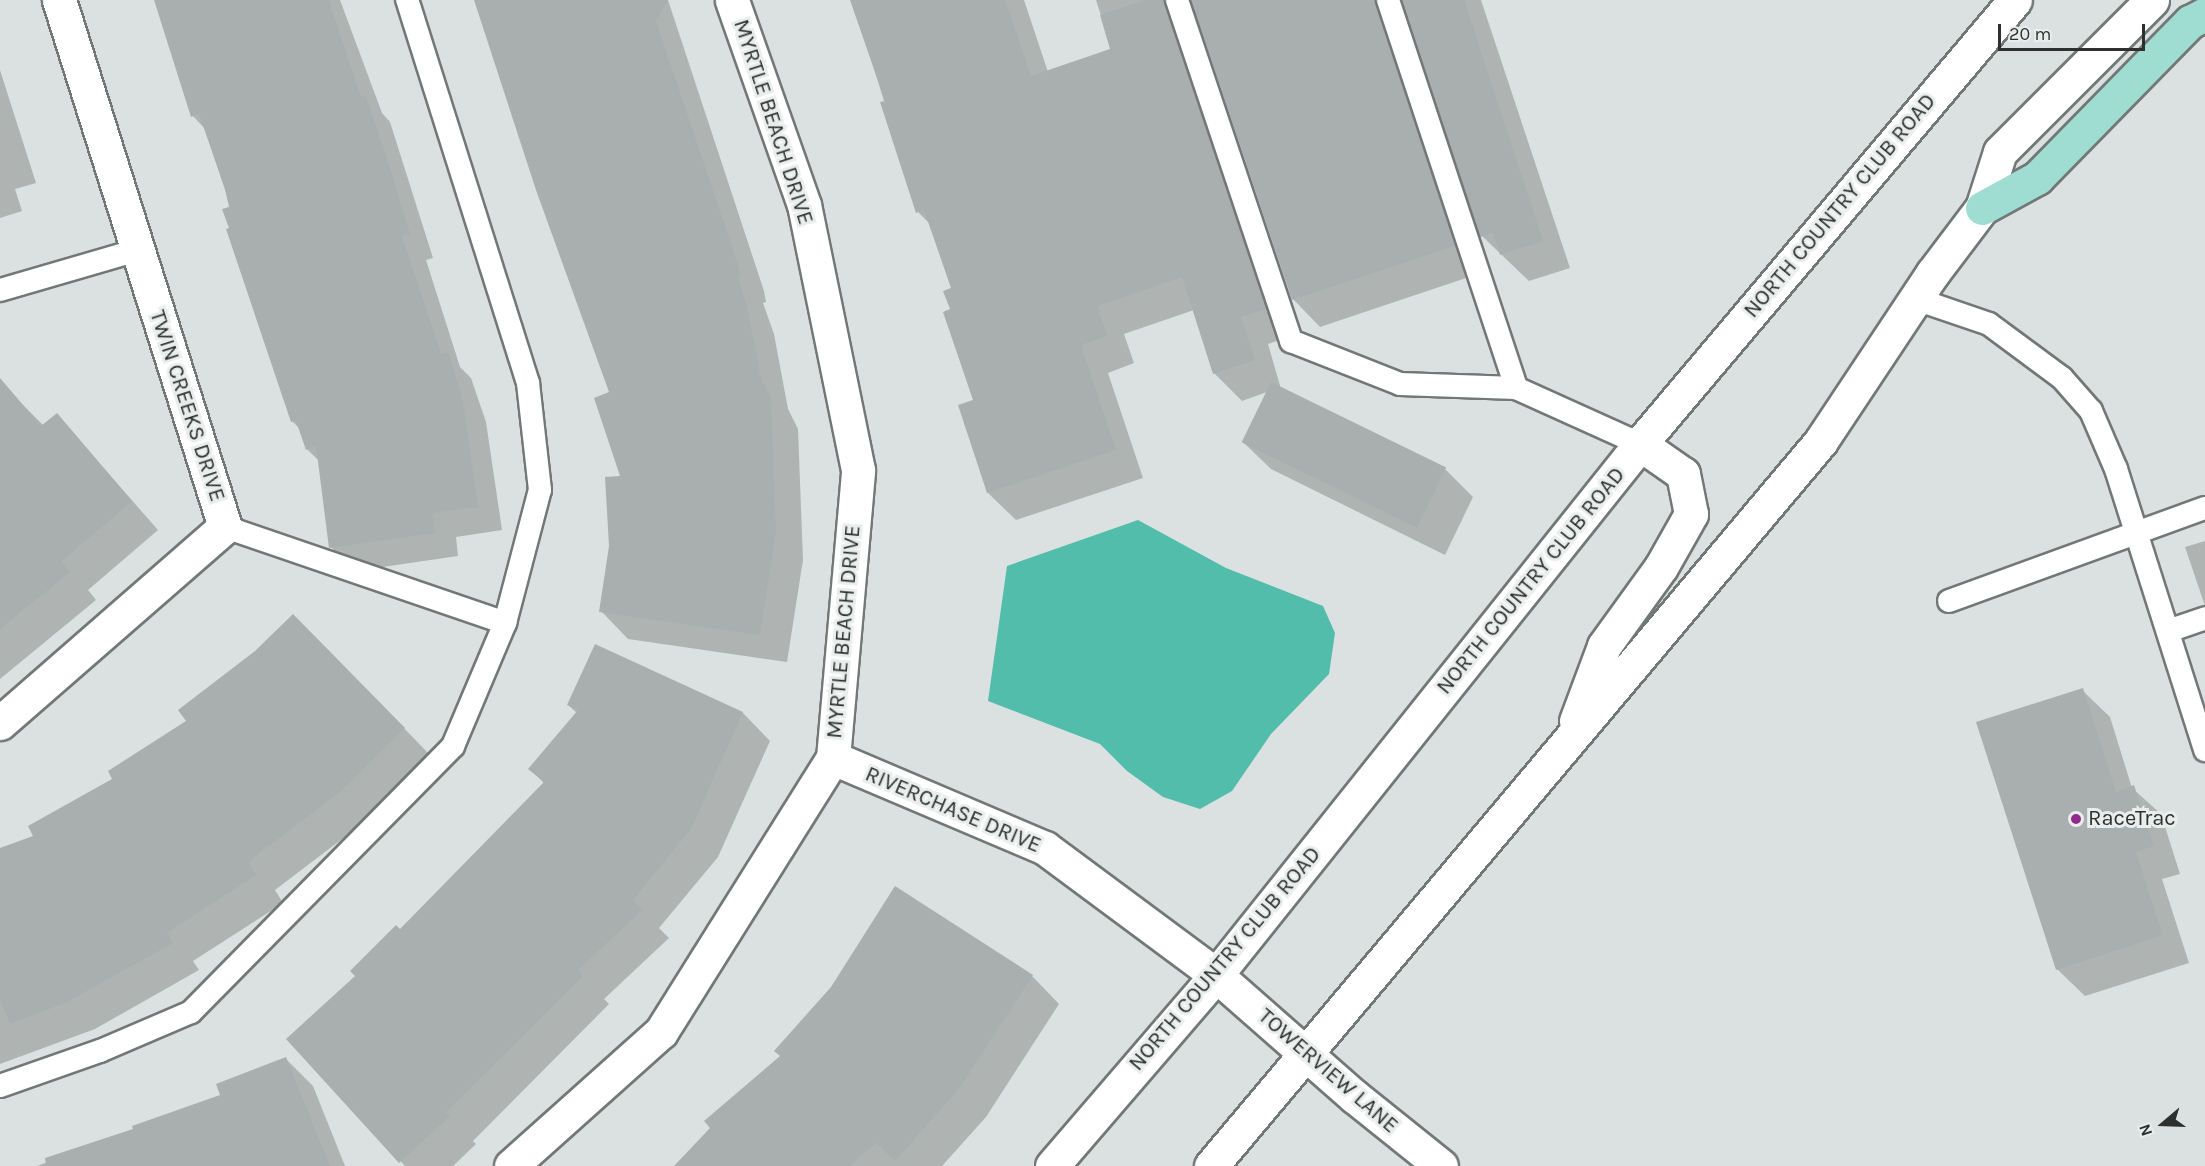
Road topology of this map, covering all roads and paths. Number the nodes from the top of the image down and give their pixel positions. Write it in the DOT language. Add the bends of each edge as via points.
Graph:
graph roads {
  1 [pos="59,0"];
  2 [pos="407,0"];
  3 [pos="732,0"];
  4 [pos="1177,0"];
  5 [pos="1388,0"];
  6 [pos="2015,0"];
  7 [pos="2152,0"];
  8 [pos="2205,14"];
  9 [pos="1982,207"];
  10 [pos="138,249"];
  11 [pos="0,290"];
  12 [pos="1916,299"];
  13 [pos="1516,388"];
  14 [pos="1640,444"];
  15 [pos="2205,508"];
  16 [pos="225,527"];
  17 [pos="2136,532"];
  18 [pos="1949,601"];
  19 [pos="2205,618"];
  20 [pos="506,623"];
  21 [pos="2168,631"];
  22 [pos="2197,698"];
  23 [pos="0,723"];
  24 [pos="1568,742"];
  25 [pos="2205,750"];
  26 [pos="833,758"];
  27 [pos="1216,975"];
  28 [pos="1306,1052"];
  29 [pos="0,1086"];
  30 [pos="511,1166"];
  31 [pos="1052,1166"];
  32 [pos="1211,1166"];
  33 [pos="1441,1166"];
  1 -- 10 [label="main road, TWIN CREEKS DRIVE"];
  2 -- 20 [label="lane" via="528,383 540,490"];
  3 -- 26 [label="main road, MYRTLE BEACH DRIVE" via="804,205 858,470"];
  4 -- 13 [label="lane" via="1291,340 1400,384"];
  5 -- 13 [label="lane"];
  6 -- 14 [label="main road, NORTH COUNTRY CLUB ROAD"];
  7 -- 9 [label="main road" via="2000,152"];
  8 -- 9 [label="main road" via="2190,21 2037,178"];
  9 -- 12 [label="main road"];
  10 -- 11 [label="lane"];
  10 -- 16 [label="main road, TWIN CREEKS DRIVE"];
  12 -- 17 [label="lane" via="1989,324 2062,378 2091,411"];
  12 -- 24 [label="main road" via="1821,441"];
  13 -- 14 [label="lane"];
  14 -- 24 [label="main road" via="1683,474 1691,514 1661,567 1604,646"];
  14 -- 27 [label="main road, NORTH COUNTRY CLUB ROAD"];
  15 -- 17 [label="lane"];
  16 -- 20 [label="lane"];
  16 -- 23 [label="main road, TWIN CREEKS DRIVE"];
  17 -- 18 [label="lane"];
  17 -- 21 [label="lane"];
  19 -- 21 [label="lane"];
  20 -- 29 [label="lane" via="453,746 191,1012 100,1051"];
  21 -- 22 [label="lane"];
  22 -- 25 [label="lane"];
  24 -- 28 [label="main road"];
  26 -- 27 [label="main road, RIVERCHASE DRIVE" via="1045,848"];
  26 -- 30 [label="main road, MYRTLE BEACH DRIVE" via="661,1032"];
  27 -- 28 [label="main road, TOWERVIEW LANE"];
  27 -- 31 [label="main road, NORTH COUNTRY CLUB ROAD"];
  28 -- 32 [label="main road"];
  28 -- 33 [label="main road, TOWERVIEW LANE"];
}
